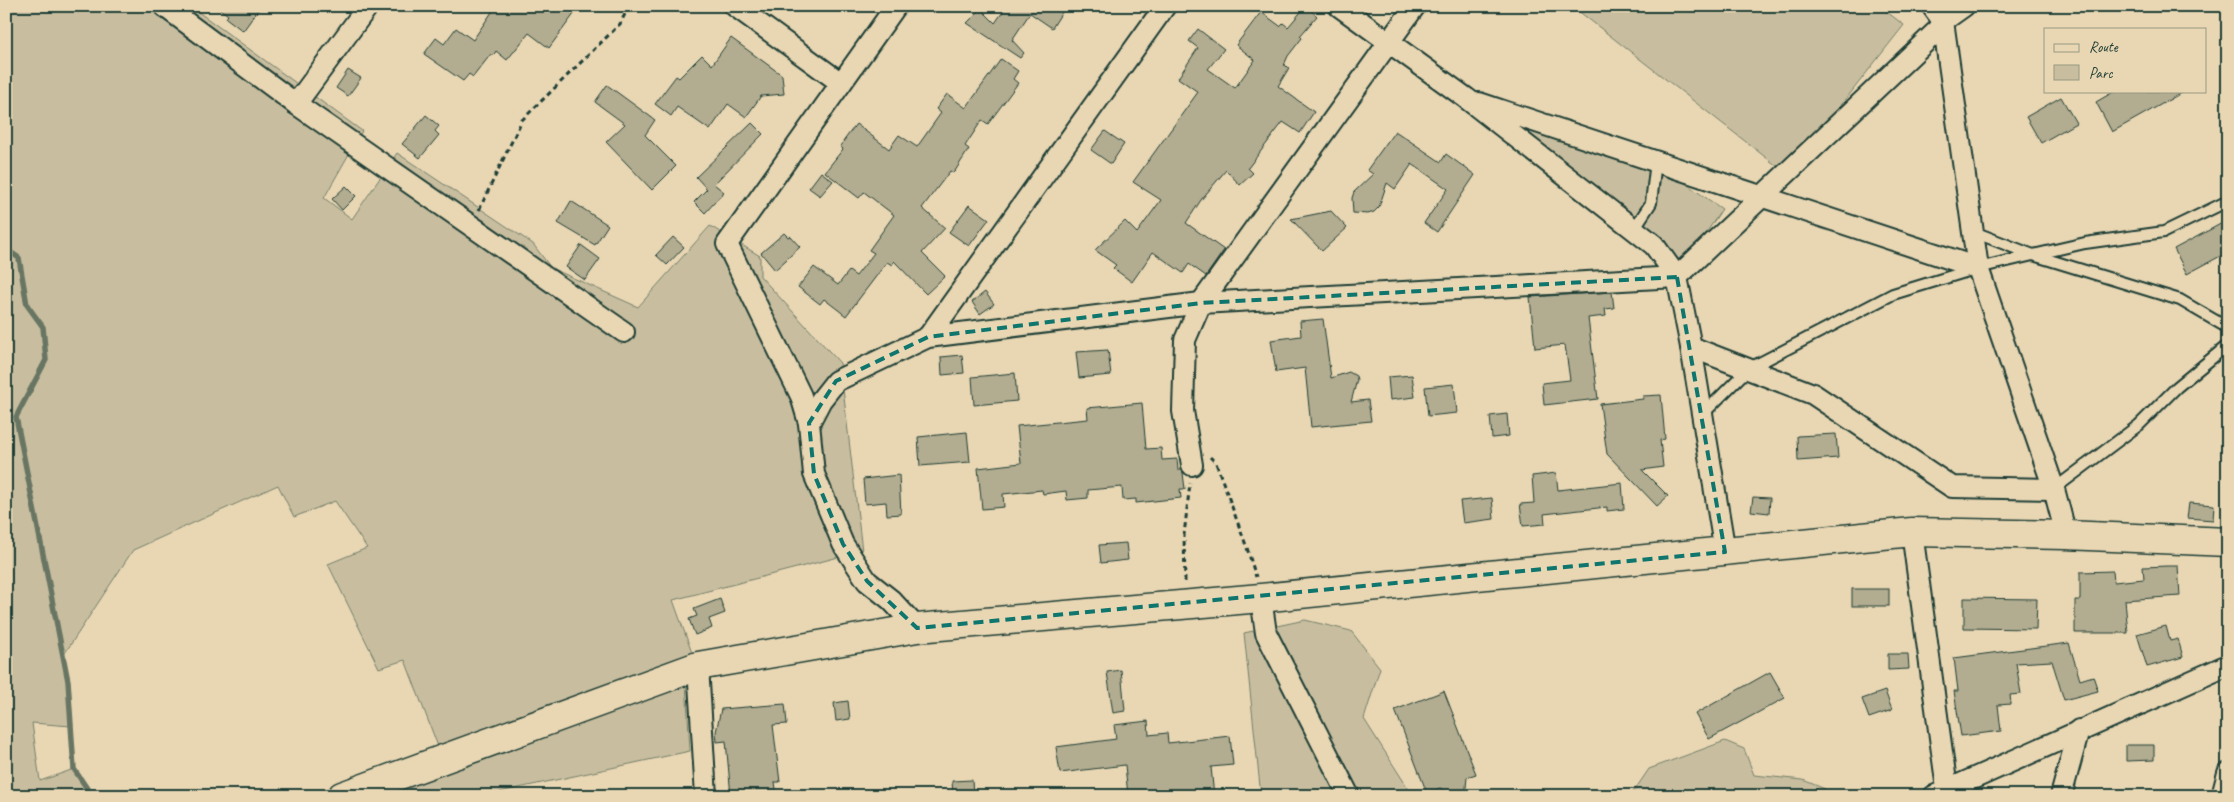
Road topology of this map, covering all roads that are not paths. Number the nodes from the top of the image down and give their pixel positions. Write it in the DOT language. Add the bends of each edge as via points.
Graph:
graph roads {
  1 [pos="164,6"];
  2 [pos="368,6"];
  3 [pos="734,6"];
  4 [pos="896,6"];
  5 [pos="1165,6"];
  6 [pos="1339,6"];
  7 [pos="1415,6"];
  8 [pos="1964,6"];
  9 [pos="1941,11"];
  10 [pos="1390,41"];
  11 [pos="841,83"];
  12 [pos="1466,98"];
  13 [pos="296,104"];
  14 [pos="1656,161"];
  15 [pos="1764,196"];
  16 [pos="2228,201"];
  17 [pos="1634,229"];
  18 [pos="1974,232"];
  19 [pos="2033,255"];
  20 [pos="1978,268"];
  21 [pos="1678,277"];
  22 [pos="1201,303"];
  23 [pos="2228,328"];
  24 [pos="624,332"];
  25 [pos="928,336"];
  26 [pos="2228,345"];
  27 [pos="1691,347"];
  28 [pos="1748,369"];
  29 [pos="1702,415"];
  30 [pos="809,423"];
  31 [pos="1192,465"];
  32 [pos="2054,489"];
  33 [pos="1912,532"];
  34 [pos="2066,535"];
  35 [pos="2228,542"];
  36 [pos="1725,552"];
  37 [pos="1261,598"];
  38 [pos="917,628"];
  39 [pos="2228,665"];
  40 [pos="698,666"];
  41 [pos="2079,730"];
  42 [pos="2228,773"];
  43 [pos="1941,792"];
  44 [pos="342,796"];
  45 [pos="706,796"];
  46 [pos="1349,796"];
  47 [pos="2061,796"];
  48 [pos="2222,796"];
  1 -- 13 [label="street"];
  2 -- 13 [label="street"];
  3 -- 11 [label="street"];
  4 -- 11 [label="street"];
  5 -- 25 [label="street"];
  6 -- 10 [label="street"];
  7 -- 10 [label="street"];
  8 -- 9 [label="street"];
  9 -- 15 [label="street" via="1939,29"];
  9 -- 18 [label="street"];
  10 -- 12 [label="street"];
  10 -- 22 [label="street"];
  11 -- 30 [label="street" via="726,244 801,396"];
  12 -- 14 [label="street"];
  12 -- 17 [label="street"];
  13 -- 24 [label="street"];
  14 -- 15 [label="street"];
  14 -- 17 [label="lane" via="1651,203"];
  15 -- 20 [label="street"];
  15 -- 21 [label="street"];
  16 -- 19 [label="lane" via="2164,232 2085,243"];
  17 -- 21 [label="street" via="1654,245"];
  18 -- 19 [label="lane"];
  18 -- 20 [label="street"];
  19 -- 20 [label="lane"];
  19 -- 23 [label="lane" via="2180,300"];
  20 -- 28 [label="lane" via="1893,294"];
  20 -- 32 [label="street"];
  21 -- 22 [label="street"];
  21 -- 27 [label="street"];
  22 -- 25 [label="street"];
  22 -- 31 [label="street" via="1185,340 1183,411"];
  25 -- 30 [label="street" via="836,380"];
  26 -- 32 [label="lane" via="2176,387 2139,426"];
  27 -- 28 [label="street"];
  27 -- 29 [label="street"];
  28 -- 29 [label="lane"];
  28 -- 32 [label="street" via="1813,394 1952,487"];
  29 -- 36 [label="street"];
  30 -- 38 [label="street" via="814,474 843,544 866,581 891,600"];
  32 -- 34 [label="street"];
  33 -- 34 [label="main road"];
  33 -- 36 [label="main road"];
  33 -- 43 [label="street"];
  34 -- 35 [label="main road"];
  36 -- 37 [label="main road"];
  37 -- 38 [label="main road"];
  37 -- 46 [label="street" via="1266,633"];
  38 -- 40 [label="main road"];
  39 -- 41 [label="street"];
  40 -- 44 [label="main road"];
  40 -- 45 [label="street"];
  41 -- 43 [label="street"];
  41 -- 47 [label="street"];
  42 -- 48 [label="street"];
}
